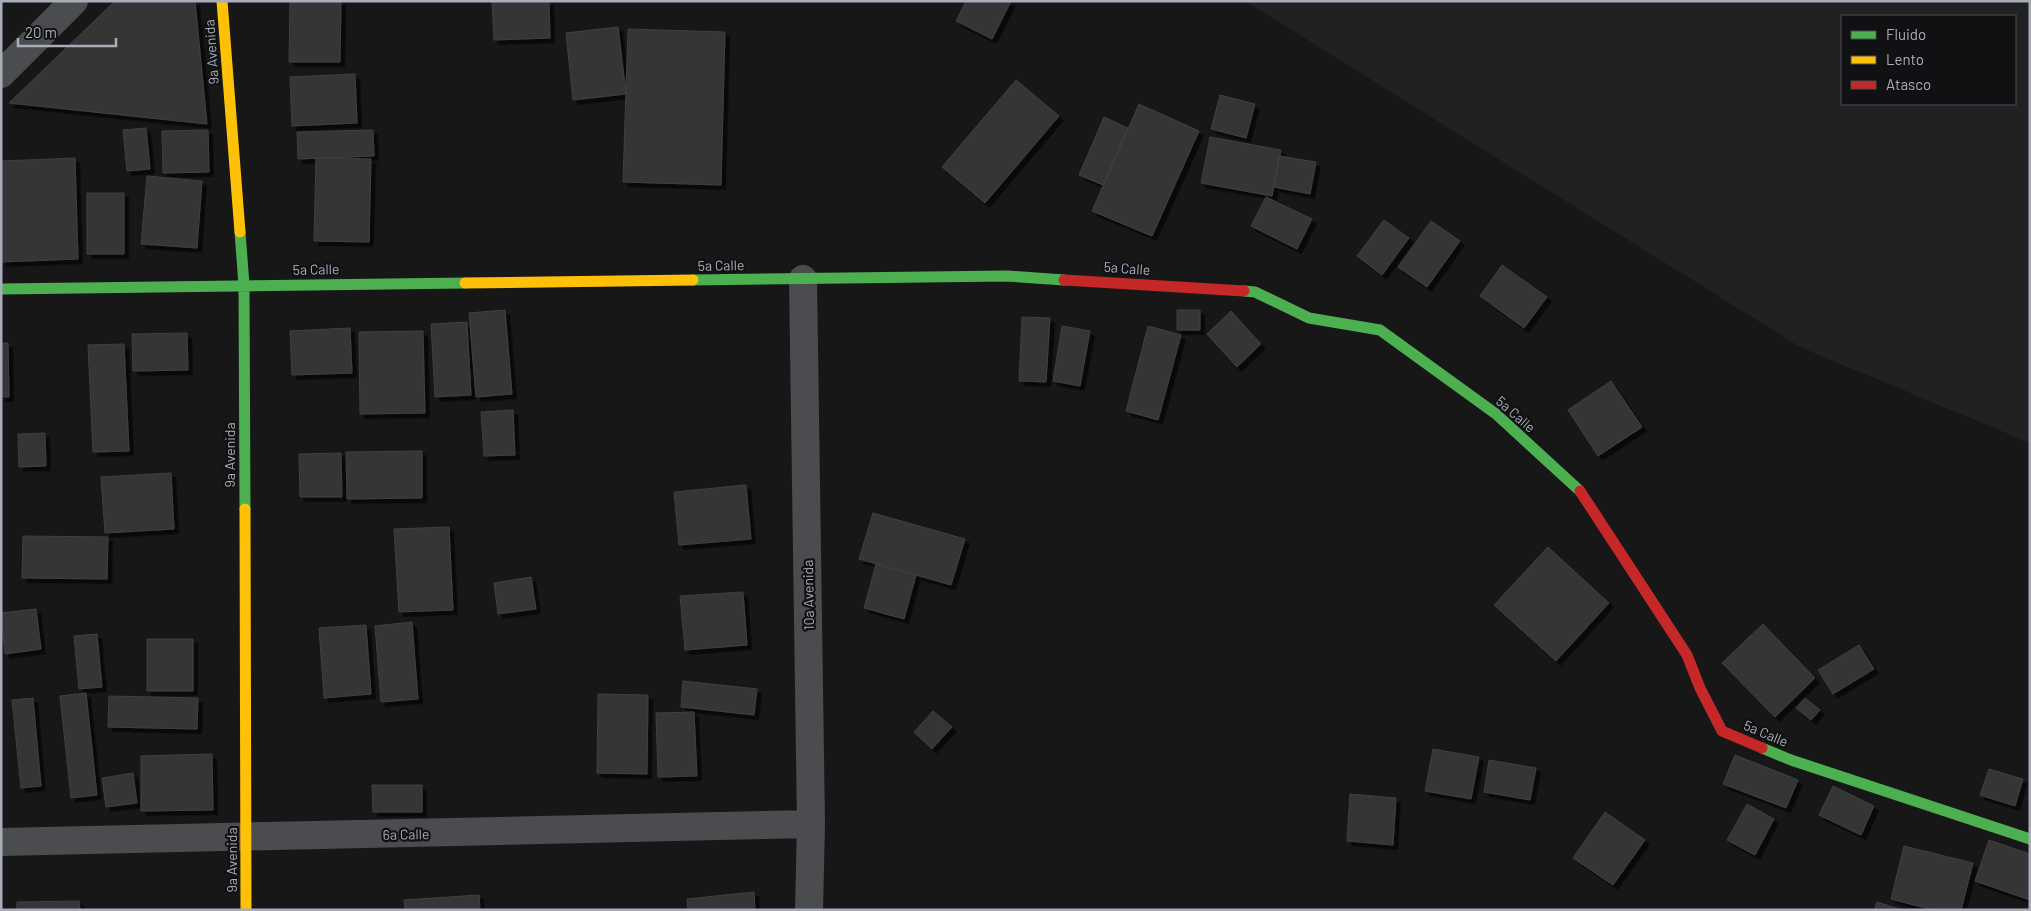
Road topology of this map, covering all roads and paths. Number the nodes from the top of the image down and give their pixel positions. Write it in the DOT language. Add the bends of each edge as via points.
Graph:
graph roads {
  1 [pos="74,1"];
  2 [pos="222,1"];
  3 [pos="1,74"];
  4 [pos="803,279"];
  5 [pos="244,285"];
  6 [pos="1,289"];
  7 [pos="811,824"];
  8 [pos="246,836"];
  9 [pos="2030,839"];
  10 [pos="1,842"];
  11 [pos="246,910"];
  12 [pos="808,910"];
  1 -- 3 [label="street"];
  2 -- 5 [label="street, 9a Avenida"];
  4 -- 5 [label="street, 5a Calle"];
  4 -- 7 [label="street, 10a Avenida"];
  4 -- 9 [label="street, 5a Calle" via="1008,276 1255,292 1309,318 1380,330 1496,414 1582,493 1687,655 1722,731 1791,760"];
  5 -- 6 [label="street, 5a Calle"];
  5 -- 8 [label="street, 9a Avenida"];
  7 -- 8 [label="street, 6a Calle"];
  7 -- 12 [label="street, 10a Avenida"];
  8 -- 10 [label="street, 6a Calle"];
  8 -- 11 [label="street, 9a Avenida"];
}
